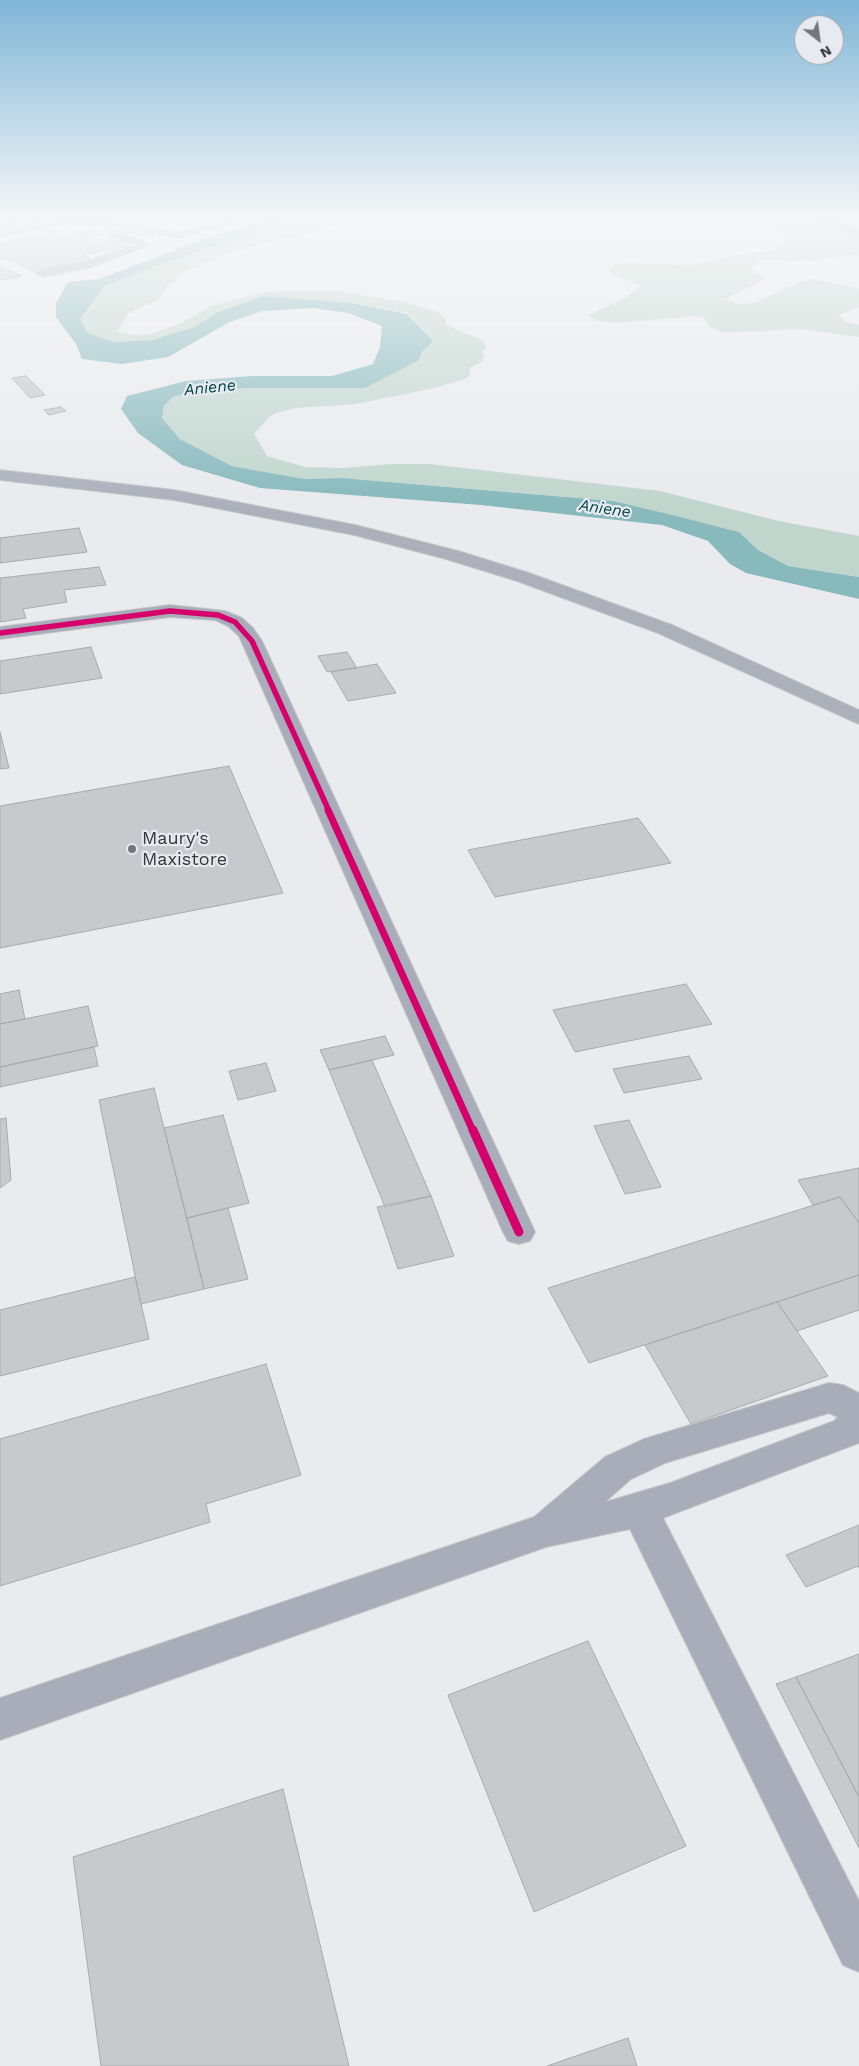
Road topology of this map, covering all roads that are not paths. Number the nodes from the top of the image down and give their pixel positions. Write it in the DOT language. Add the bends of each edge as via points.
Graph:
graph roads {
  1 [pos="0,475"];
  2 [pos="0,632"];
  3 [pos="859,718"];
  4 [pos="520,1232"];
  5 [pos="640,1510"];
  6 [pos="546,1530"];
  7 [pos="0,1719"];
  8 [pos="859,1949"];
  1 -- 3 [label="main road" via="174,495 323,524 452,555 621,611 708,647"];
  2 -- 4 [label="street" via="170,611 218,615 235,622 246,632"];
  5 -- 6 [label="street"];
  5 -- 6 [label="street" via="847,1432 856,1423 856,1412 843,1400 828,1398 657,1450 618,1468"];
  5 -- 8 [label="street"];
  6 -- 7 [label="street"];
}
